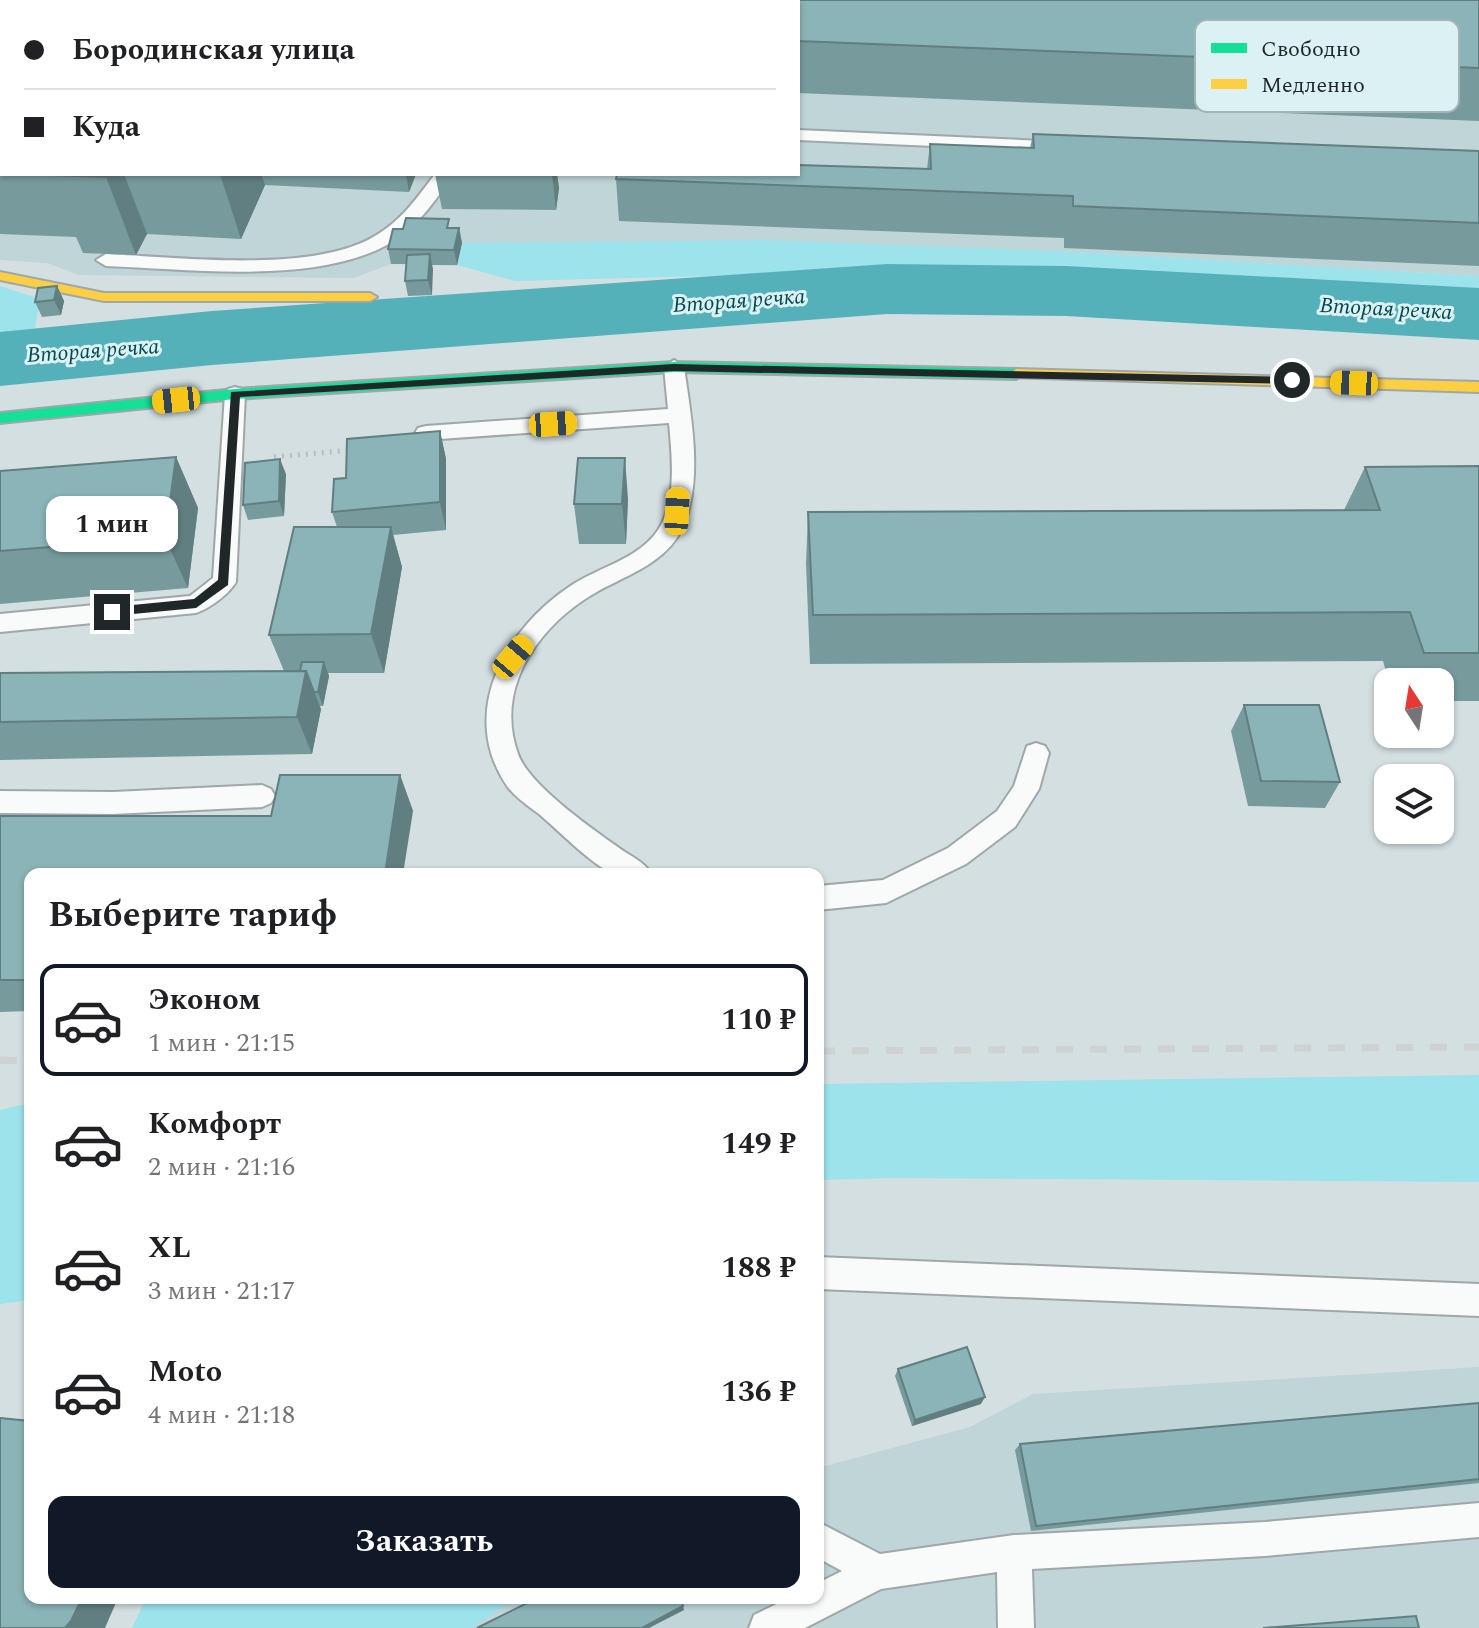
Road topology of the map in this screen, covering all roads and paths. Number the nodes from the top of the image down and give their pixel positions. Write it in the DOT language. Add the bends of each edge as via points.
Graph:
graph roads {
  1 [pos="800,135"];
  2 [pos="1083,148"];
  3 [pos="443,176"];
  4 [pos="106,260"];
  5 [pos="0,276"];
  6 [pos="370,297"];
  7 [pos="674,367"];
  8 [pos="1479,387"];
  9 [pos="235,394"];
  10 [pos="680,415"];
  11 [pos="0,418"];
  12 [pos="426,433"];
  13 [pos="355,450"];
  14 [pos="231,462"];
  15 [pos="0,623"];
  16 [pos="1036,753"];
  17 [pos="262,796"];
  18 [pos="0,802"];
  19 [pos="627,868"];
  20 [pos="824,897"];
  21 [pos="824,1273"];
  22 [pos="1479,1300"];
  23 [pos="1479,1520"];
  24 [pos="824,1542"];
  25 [pos="1014,1552"];
  26 [pos="878,1572"];
  27 [pos="824,1599"];
  28 [pos="815,1604"];
  29 [pos="767,1628"];
  30 [pos="1016,1628"];
  1 -- 2 [label="lane"];
  3 -- 4 [label="lane" via="406,224 358,253 289,264"];
  5 -- 6 [label="main road" via="104,297"];
  7 -- 8 [label="main road"];
  7 -- 9 [label="main road"];
  7 -- 10 [label="lane"];
  9 -- 11 [label="main road"];
  9 -- 14 [label="lane"];
  10 -- 12 [label="lane"];
  10 -- 19 [label="lane" via="677,511 670,530 658,546 580,591 542,622 513,657 498,701 498,736 516,780"];
  13 -- 14 [label="path"];
  14 -- 15 [label="lane" via="224,582 210,596 196,604"];
  16 -- 20 [label="lane" via="1026,789 1006,819 957,856 886,891"];
  17 -- 18 [label="lane"];
  21 -- 22 [label="lane"];
  23 -- 25 [label="lane" via="1265,1539"];
  24 -- 26 [label="lane"];
  25 -- 26 [label="lane"];
  25 -- 30 [label="lane"];
  26 -- 27 [label="lane"];
  28 -- 29 [label="lane"];
}
